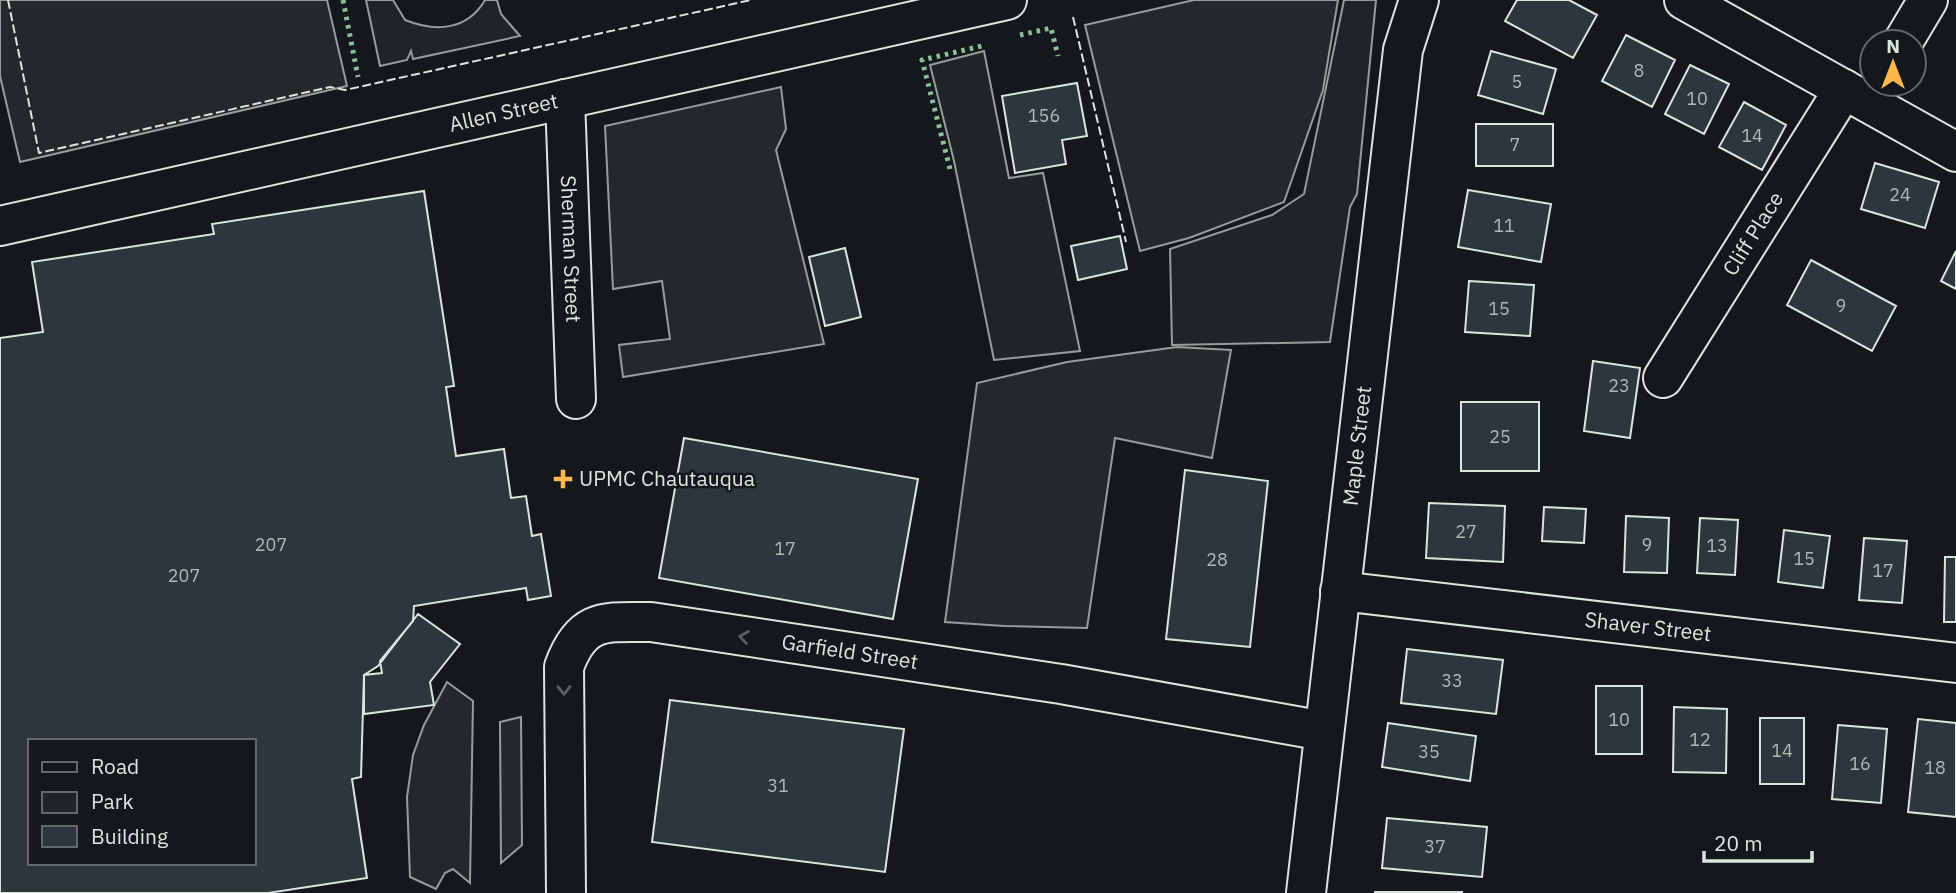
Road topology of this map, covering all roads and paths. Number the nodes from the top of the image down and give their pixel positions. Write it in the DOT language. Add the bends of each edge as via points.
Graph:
graph roads {
  1 [pos="1007,0"];
  2 [pos="1419,0"];
  3 [pos="1684,0"];
  4 [pos="1928,0"];
  5 [pos="1911,28"];
  6 [pos="1858,89"];
  7 [pos="1859,98"];
  8 [pos="1872,98"];
  9 [pos="565,99"];
  10 [pos="1956,152"];
  11 [pos="0,226"];
  12 [pos="1663,378"];
  13 [pos="576,399"];
  14 [pos="1340,591"];
  15 [pos="1956,663"];
  16 [pos="1324,731"];
  17 [pos="566,893"];
  18 [pos="1306,893"];
  1 -- 9 [label="street, Allen Street"];
  2 -- 14 [label="street, Maple Street" via="1403,50"];
  3 -- 6 [label="street"];
  4 -- 5 [label="street"];
  7 -- 12 [label="street, Cliff Place"];
  8 -- 10 [label="street"];
  9 -- 11 [label="street, Allen Street"];
  9 -- 13 [label="street, Sherman Street"];
  14 -- 15 [label="street, Shaver Street"];
  14 -- 16 [label="street, Maple Street"];
  16 -- 17 [label="street, Garfield Street, one-way" via="1061,684 651,622 600,624 578,636 564,667"];
  16 -- 18 [label="street, Maple Street"];
}
